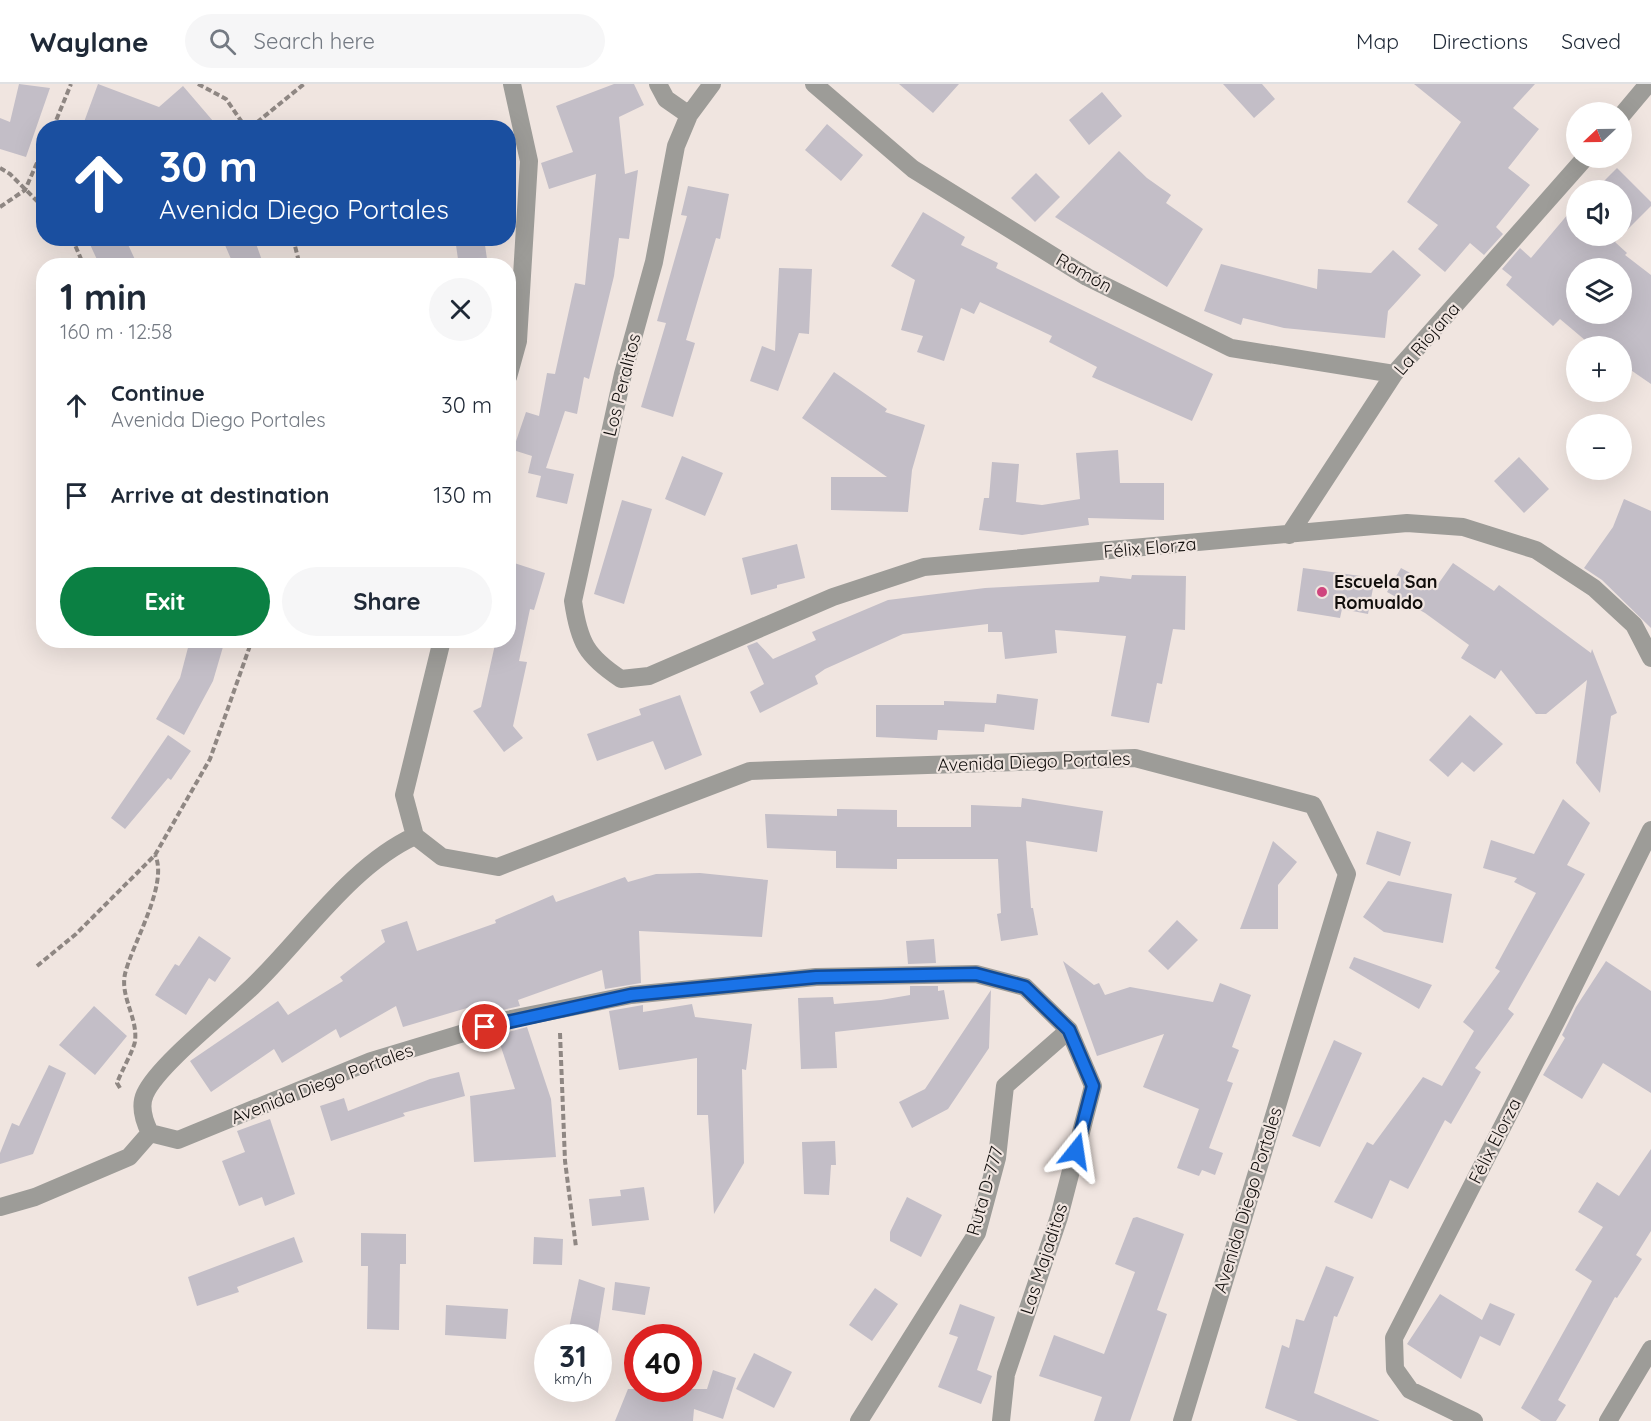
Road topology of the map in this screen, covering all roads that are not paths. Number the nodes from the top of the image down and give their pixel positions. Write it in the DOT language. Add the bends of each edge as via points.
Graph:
graph roads {
  1 [pos="512,84"];
  2 [pos="658,84"];
  3 [pos="712,84"];
  4 [pos="814,84"];
  5 [pos="1648,84"];
  6 [pos="1632,103"];
  7 [pos="689,114"];
  8 [pos="1576,168"];
  9 [pos="516,348"];
  10 [pos="1394,374"];
  11 [pos="1289,535"];
  12 [pos="440,648"];
  13 [pos="1651,658"];
  14 [pos="621,679"];
  15 [pos="1651,830"];
  16 [pos="415,836"];
  17 [pos="1069,1030"];
  18 [pos="150,1133"];
  19 [pos="0,1208"];
  20 [pos="1651,1349"];
  21 [pos="859,1421"];
  22 [pos="1001,1421"];
  23 [pos="1182,1421"];
  24 [pos="1474,1421"];
  25 [pos="1608,1421"];
  1 -- 9 [label="street" via="529,160"];
  2 -- 7 [label="street" via="666,99"];
  3 -- 7 [label="street, Los Peralitos"];
  4 -- 10 [label="street, Ramón" via="913,169 1087,276 1231,348"];
  5 -- 6 [label="street"];
  7 -- 14 [label="street, Los Peralitos" via="676,146 654,262 623,374 573,601 578,632 597,663"];
  8 -- 10 [label="street, La Riojana"];
  10 -- 11 [label="street, La Riojana"];
  11 -- 13 [label="street, Félix Elorza" via="1418,524 1462,526 1536,550 1594,588 1634,625"];
  11 -- 14 [label="street, Félix Elorza" via="924,567 833,597 649,676"];
  12 -- 16 [label="street" via="404,795"];
  15 -- 24 [label="street, Félix Elorza" via="1394,1338 1395,1369 1410,1390"];
  16 -- 18 [label="street" via="385,854 334,899 253,986 170,1063 144,1096 145,1122"];
  16 -- 23 [label="street, Avenida Diego Portales" via="442,857 498,867 750,771 1135,758 1313,806 1347,874"];
  17 -- 18 [label="street, Avenida Diego Portales" via="1025,987 976,974 816,977 631,995 507,1020 371,1061 177,1140"];
  17 -- 21 [label="street, Ruta D-777" via="1005,1086 997,1158 977,1233"];
  17 -- 22 [label="street, Las Majaditas" via="1093,1086 1059,1217 1006,1374"];
  18 -- 19 [label="street" via="129,1157"];
  20 -- 25 [label="street"];
}
